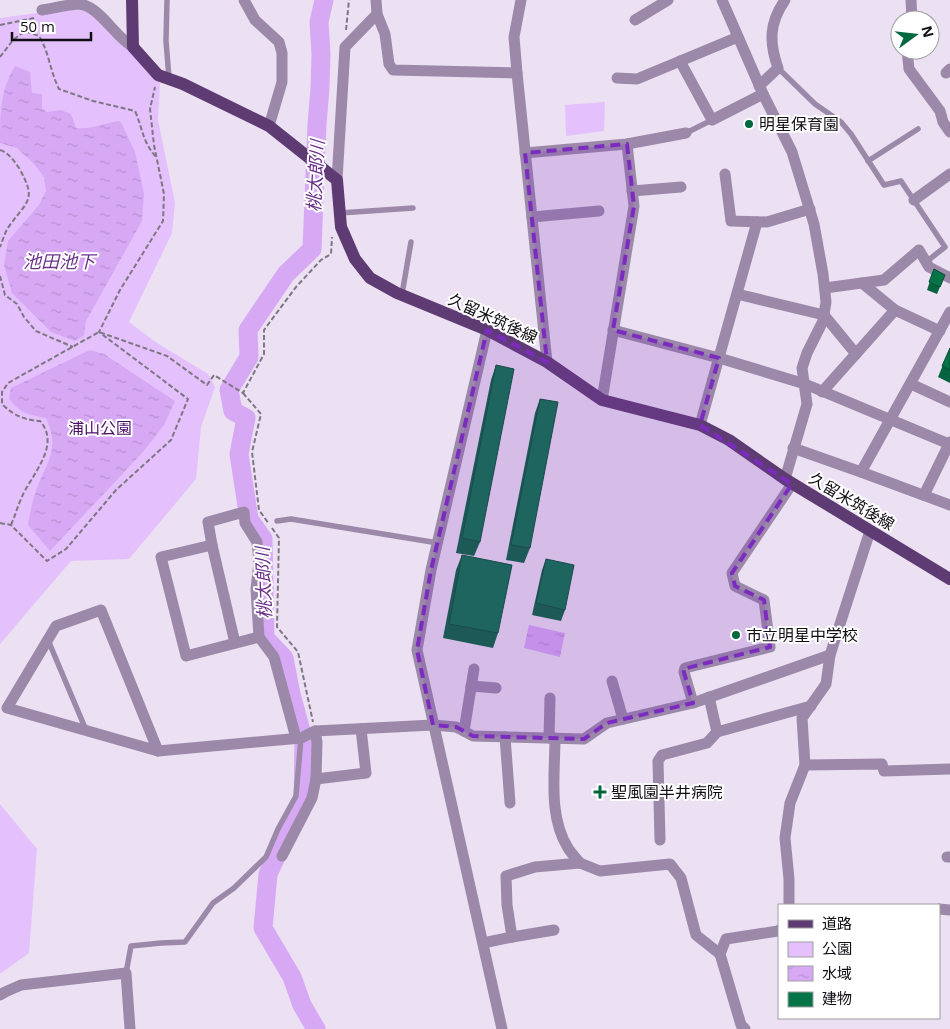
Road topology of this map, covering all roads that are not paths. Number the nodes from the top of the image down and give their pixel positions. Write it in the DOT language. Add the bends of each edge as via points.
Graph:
graph roads {
  1 [pos="132,0"];
  2 [pos="167,0"];
  3 [pos="244,0"];
  4 [pos="376,0"];
  5 [pos="521,0"];
  6 [pos="668,0"];
  7 [pos="722,0"];
  8 [pos="785,0"];
  9 [pos="40,14"];
  10 [pos="377,14"];
  11 [pos="636,20"];
  12 [pos="738,36"];
  13 [pos="133,47"];
  14 [pos="908,60"];
  15 [pos="680,61"];
  16 [pos="778,68"];
  17 [pos="517,73"];
  18 [pos="164,77"];
  19 [pos="617,78"];
  20 [pos="761,90"];
  21 [pos="712,120"];
  22 [pos="269,126"];
  23 [pos="918,129"];
  24 [pos="950,132"];
  25 [pos="686,134"];
  26 [pos="627,144"];
  27 [pos="525,153"];
  28 [pos="868,161"];
  29 [pos="725,174"];
  30 [pos="950,174"];
  31 [pos="336,180"];
  32 [pos="681,187"];
  33 [pos="632,191"];
  34 [pos="914,200"];
  35 [pos="413,208"];
  36 [pos="810,209"];
  37 [pos="599,211"];
  38 [pos="340,213"];
  39 [pos="532,217"];
  40 [pos="757,222"];
  41 [pos="411,242"];
  42 [pos="926,262"];
  43 [pos="950,278"];
  44 [pos="862,283"];
  45 [pos="824,288"];
  46 [pos="737,294"];
  47 [pos="402,296"];
  48 [pos="895,310"];
  49 [pos="950,312"];
  50 [pos="824,315"];
  51 [pos="487,330"];
  52 [pos="613,330"];
  53 [pos="940,331"];
  54 [pos="856,354"];
  55 [pos="719,358"];
  56 [pos="547,362"];
  57 [pos="805,384"];
  58 [pos="911,384"];
  59 [pos="822,392"];
  60 [pos="602,400"];
  61 [pos="950,402"];
  62 [pos="891,421"];
  63 [pos="700,425"];
  64 [pos="950,443"];
  65 [pos="793,448"];
  66 [pos="862,472"];
  67 [pos="788,482"];
  68 [pos="924,496"];
  69 [pos="950,505"];
  70 [pos="277,521"];
  71 [pos="870,531"];
  72 [pos="438,543"];
  73 [pos="212,545"];
  74 [pos="950,579"];
  75 [pos="259,637"];
  76 [pos="48,640"];
  77 [pos="235,643"];
  78 [pos="830,655"];
  79 [pos="474,669"];
  80 [pos="612,681"];
  81 [pos="471,686"];
  82 [pos="496,688"];
  83 [pos="710,697"];
  84 [pos="550,698"];
  85 [pos="693,703"];
  86 [pos="811,706"];
  87 [pos="623,719"];
  88 [pos="433,725"];
  89 [pos="361,729"];
  90 [pos="86,730"];
  91 [pos="315,731"];
  92 [pos="464,731"];
  93 [pos="717,732"];
  94 [pos="505,737"];
  95 [pos="299,738"];
  96 [pos="552,738"];
  97 [pos="158,751"];
  98 [pos="805,764"];
  99 [pos="950,768"];
  100 [pos="316,779"];
  101 [pos="510,803"];
  102 [pos="660,840"];
  103 [pos="282,856"];
  104 [pos="580,863"];
  105 [pos="789,904"];
  106 [pos="554,930"];
  107 [pos="778,932"];
  108 [pos="512,937"];
  109 [pos="483,943"];
  110 [pos="720,954"];
  111 [pos="126,973"];
  112 [pos="0,995"];
  113 [pos="130,1029"];
  114 [pos="502,1029"];
  115 [pos="745,1029"];
  1 -- 13 [label="main road"];
  2 -- 18 [label="lane"];
  3 -- 22 [label="street" via="255,20 279,42 282,53 282,82"];
  4 -- 10 [label="street"];
  5 -- 17 [label="street" via="514,38"];
  6 -- 11 [label="street"];
  7 -- 12 [label="street"];
  8 -- 16 [label="street" via="771,29"];
  9 -- 13 [label="street" via="79,4 91,7 125,43"];
  10 -- 17 [label="street" via="386,34 388,64 393,70"];
  10 -- 31 [label="street" via="345,47"];
  12 -- 15 [label="street"];
  12 -- 20 [label="street"];
  13 -- 18 [label="main road"];
  14 -- 24 [label="street" via="909,69 940,110"];
  15 -- 19 [label="street" via="637,79"];
  15 -- 21 [label="street"];
  16 -- 20 [label="street"];
  16 -- 28 [label="lane" via="814,104 841,122"];
  17 -- 27 [label="street"];
  18 -- 22 [label="main road"];
  20 -- 21 [label="street"];
  20 -- 36 [label="street" via="792,152"];
  21 -- 25 [label="lane"];
  22 -- 31 [label="main road"];
  23 -- 28 [label="lane"];
  25 -- 26 [label="street"];
  26 -- 27 [label="street"];
  26 -- 33 [label="street"];
  27 -- 39 [label="street"];
  28 -- 34 [label="lane" via="884,185 901,181"];
  29 -- 40 [label="street" via="731,221"];
  30 -- 34 [label="street"];
  31 -- 38 [label="main road, 久留米筑後線"];
  32 -- 33 [label="street"];
  33 -- 52 [label="street" via="634,206"];
  34 -- 42 [label="lane" via="945,247"];
  35 -- 38 [label="lane"];
  36 -- 40 [label="street"];
  36 -- 45 [label="street"];
  37 -- 39 [label="street"];
  38 -- 47 [label="main road, 久留米筑後線" via="341,227 355,259 370,278"];
  39 -- 56 [label="street"];
  40 -- 46 [label="street"];
  41 -- 47 [label="lane"];
  42 -- 43 [label="street"];
  42 -- 44 [label="street" via="919,250 884,280"];
  44 -- 45 [label="street"];
  44 -- 48 [label="street"];
  45 -- 50 [label="street"];
  46 -- 50 [label="street"];
  46 -- 55 [label="street"];
  47 -- 51 [label="main road, 久留米筑後線"];
  48 -- 53 [label="street"];
  48 -- 54 [label="street"];
  49 -- 53 [label="street"];
  50 -- 54 [label="street"];
  50 -- 57 [label="street" via="802,368"];
  51 -- 56 [label="main road, 久留米筑後線"];
  51 -- 72 [label="street"];
  52 -- 55 [label="street"];
  52 -- 60 [label="street"];
  53 -- 58 [label="street"];
  54 -- 59 [label="street"];
  55 -- 57 [label="street"];
  55 -- 63 [label="street"];
  56 -- 60 [label="main road, 久留米筑後線"];
  57 -- 59 [label="street"];
  57 -- 65 [label="street" via="807,404"];
  58 -- 61 [label="street"];
  58 -- 62 [label="street"];
  59 -- 62 [label="street"];
  60 -- 63 [label="main road, 久留米筑後線"];
  62 -- 64 [label="street"];
  62 -- 66 [label="street"];
  63 -- 67 [label="main road, 久留米筑後線" via="728,440"];
  64 -- 68 [label="street"];
  65 -- 66 [label="street"];
  65 -- 67 [label="street"];
  66 -- 68 [label="street"];
  67 -- 71 [label="main road, 久留米筑後線"];
  67 -- 85 [label="street" via="732,573 735,586 764,600 770,647 686,668 684,672"];
  68 -- 69 [label="street"];
  70 -- 72 [label="lane" via="291,519"];
  71 -- 74 [label="main road, 久留米筑後線"];
  71 -- 78 [label="street"];
  72 -- 88 [label="street" via="417,650"];
  73 -- 75 [label="street" via="208,522 244,512 245,523 257,542"];
  73 -- 77 [label="street"];
  73 -- 77 [label="street" via="161,557 186,656"];
  75 -- 77 [label="street"];
  75 -- 95 [label="street" via="274,657"];
  76 -- 90 [label="lane"];
  76 -- 90 [label="street" via="7,708"];
  76 -- 97 [label="street" via="56,626 101,610"];
  78 -- 83 [label="street"];
  78 -- 86 [label="street" via="826,684"];
  79 -- 81 [label="street"];
  80 -- 87 [label="street"];
  81 -- 82 [label="street"];
  81 -- 92 [label="street"];
  83 -- 85 [label="street"];
  83 -- 93 [label="street"];
  84 -- 96 [label="street"];
  85 -- 87 [label="street"];
  86 -- 93 [label="street"];
  86 -- 98 [label="street" via="802,718"];
  87 -- 96 [label="street" via="607,722 584,739"];
  88 -- 89 [label="street"];
  88 -- 92 [label="street"];
  88 -- 109 [label="street"];
  89 -- 91 [label="street"];
  89 -- 100 [label="street" via="366,773"];
  90 -- 97 [label="street"];
  91 -- 95 [label="street"];
  91 -- 100 [label="street"];
  92 -- 94 [label="street" via="473,736"];
  93 -- 102 [label="street" via="707,743 662,754 658,762"];
  94 -- 96 [label="street"];
  94 -- 101 [label="street"];
  95 -- 97 [label="street"];
  95 -- 111 [label="lane" via="296,796 266,857 213,903 185,942 131,946"];
  96 -- 104 [label="street" via="554,810 562,838"];
  98 -- 99 [label="street" via="882,764 884,771"];
  98 -- 105 [label="street" via="790,803 785,838"];
  100 -- 103 [label="street" via="310,804"];
  104 -- 108 [label="street" via="535,868 506,876"];
  104 -- 110 [label="street" via="600,871 670,864 681,878 696,935"];
  106 -- 108 [label="street"];
  107 -- 110 [label="street" via="726,939"];
  108 -- 109 [label="street"];
  109 -- 114 [label="street"];
  110 -- 115 [label="street" via="741,1025"];
  111 -- 112 [label="street" via="21,985"];
  111 -- 113 [label="street"];
}
